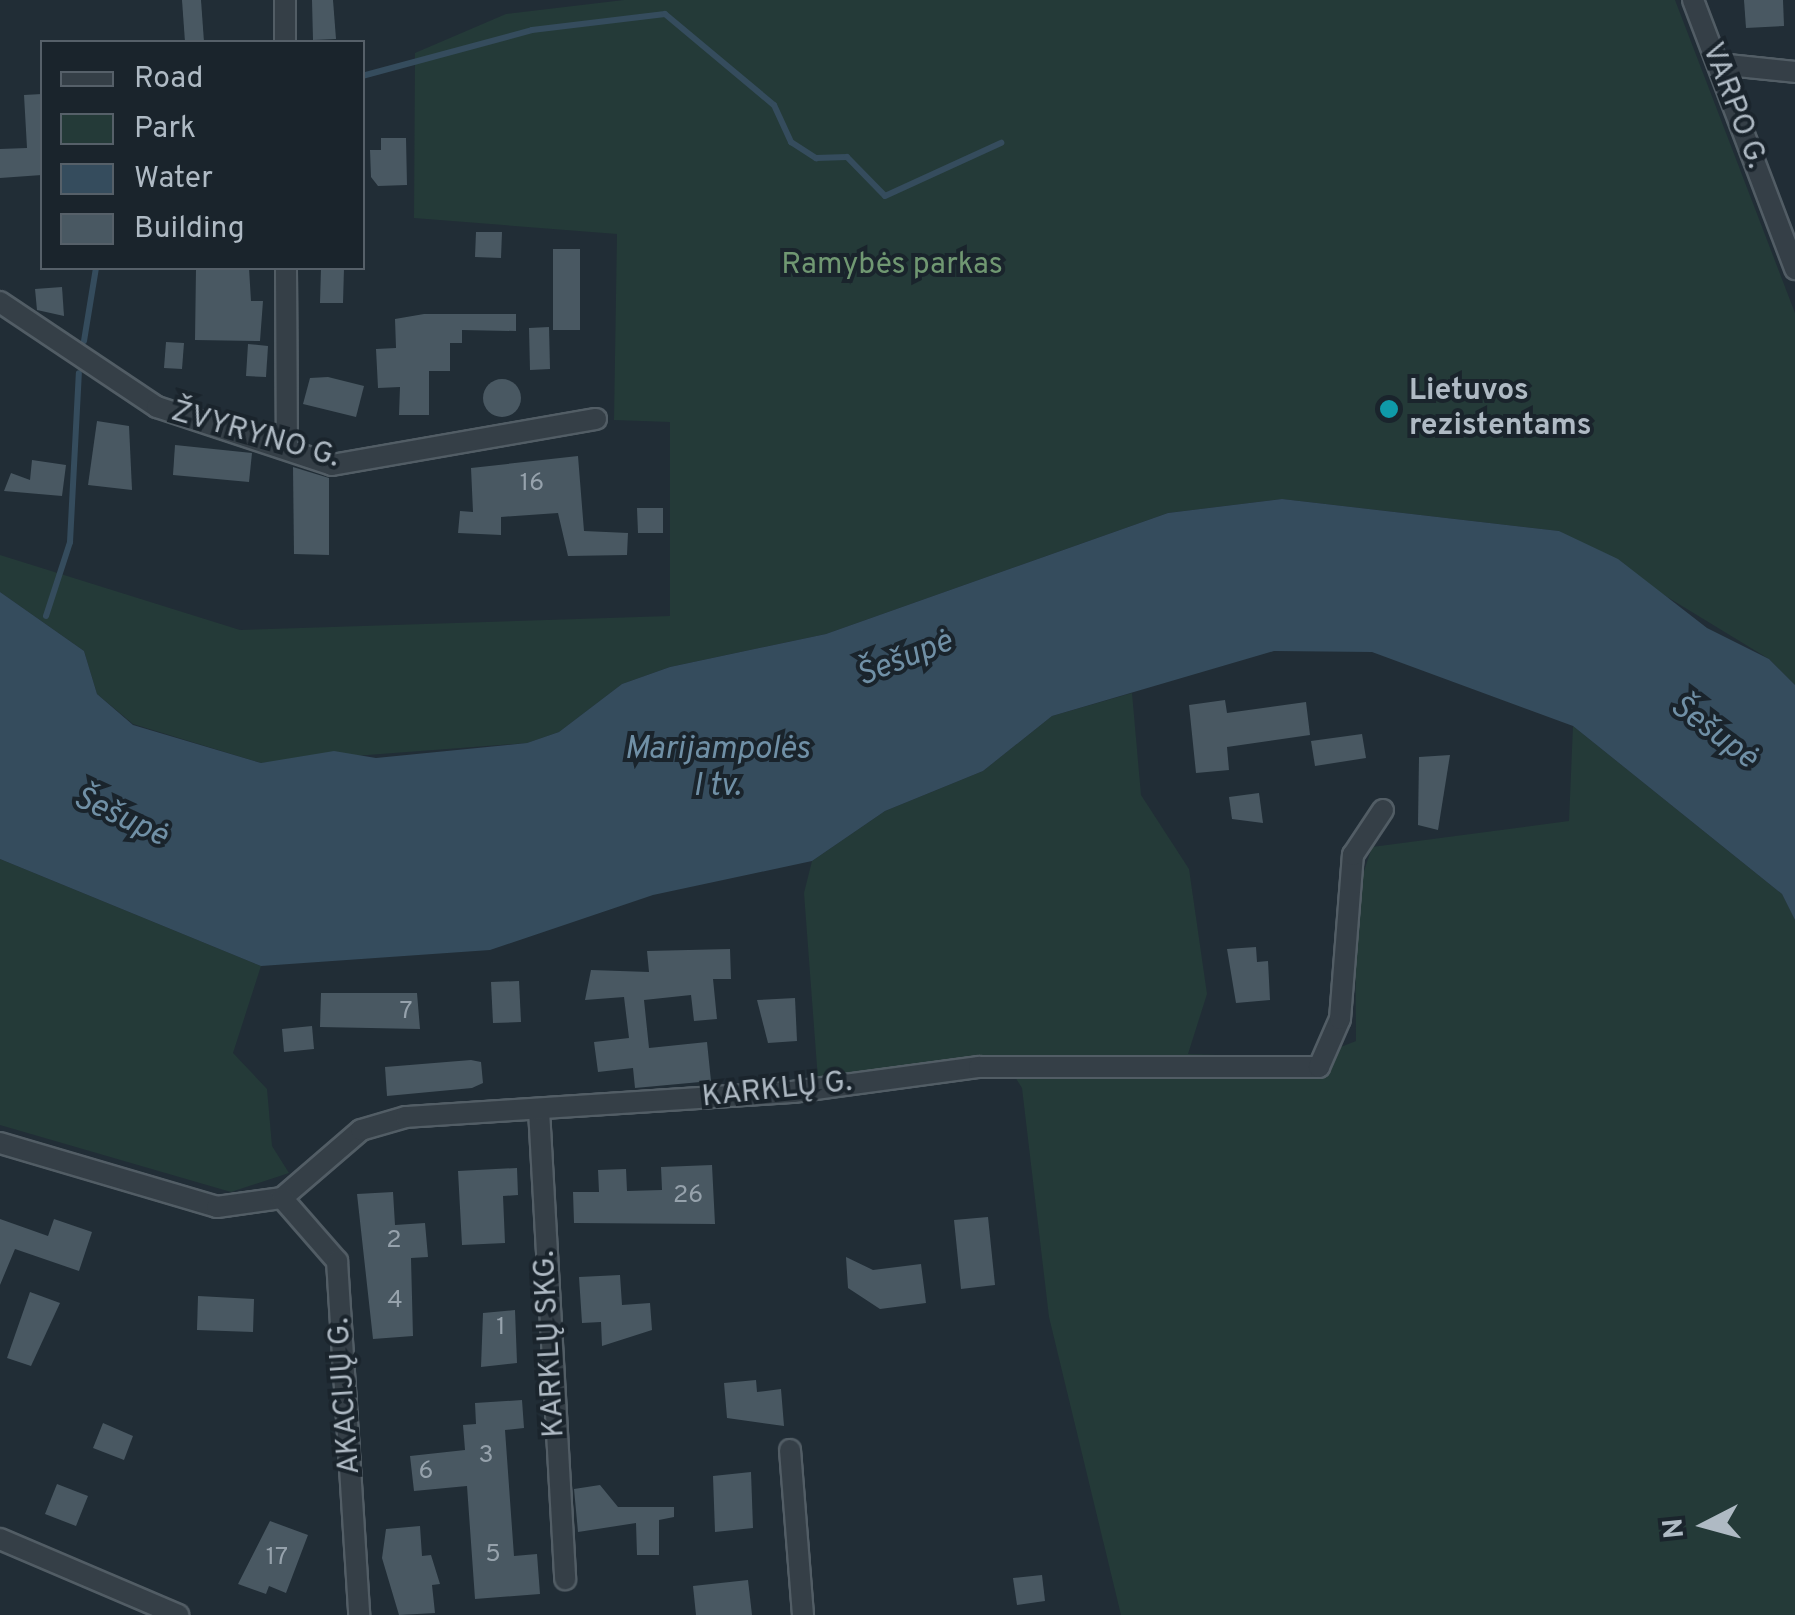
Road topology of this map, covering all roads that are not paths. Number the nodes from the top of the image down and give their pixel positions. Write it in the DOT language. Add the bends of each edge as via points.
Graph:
graph roads {
  1 [pos="285,0"];
  2 [pos="1693,0"];
  3 [pos="286,40"];
  4 [pos="1718,64"];
  5 [pos="1795,72"];
  6 [pos="1795,269"];
  7 [pos="286,270"];
  8 [pos="0,302"];
  9 [pos="596,419"];
  10 [pos="287,443"];
  11 [pos="1384,810"];
  12 [pos="538,1110"];
  13 [pos="0,1143"];
  14 [pos="282,1198"];
  15 [pos="790,1450"];
  16 [pos="0,1540"];
  17 [pos="565,1578"];
  18 [pos="178,1615"];
  19 [pos="360,1615"];
  20 [pos="803,1615"];
  1 -- 3 [label="street"];
  2 -- 4 [label="street, VARPO G."];
  4 -- 5 [label="street"];
  4 -- 6 [label="street, VARPO G."];
  7 -- 10 [label="street"];
  8 -- 10 [label="street, ŽVYRYNO G." via="157,407 222,433"];
  9 -- 10 [label="street, ŽVYRYNO G." via="557,420 370,464 332,464"];
  11 -- 12 [label="street, KARKLŲ G." via="1354,855 1340,1019 1319,1067 979,1068"];
  12 -- 14 [label="street, KARKLŲ G." via="406,1117 361,1130"];
  12 -- 17 [label="street, KARKLŲ SKG."];
  13 -- 14 [label="street" via="217,1207"];
  14 -- 19 [label="street, AKACIJŲ G." via="337,1261"];
  15 -- 20 [label="street"];
  16 -- 18 [label="street"];
}
